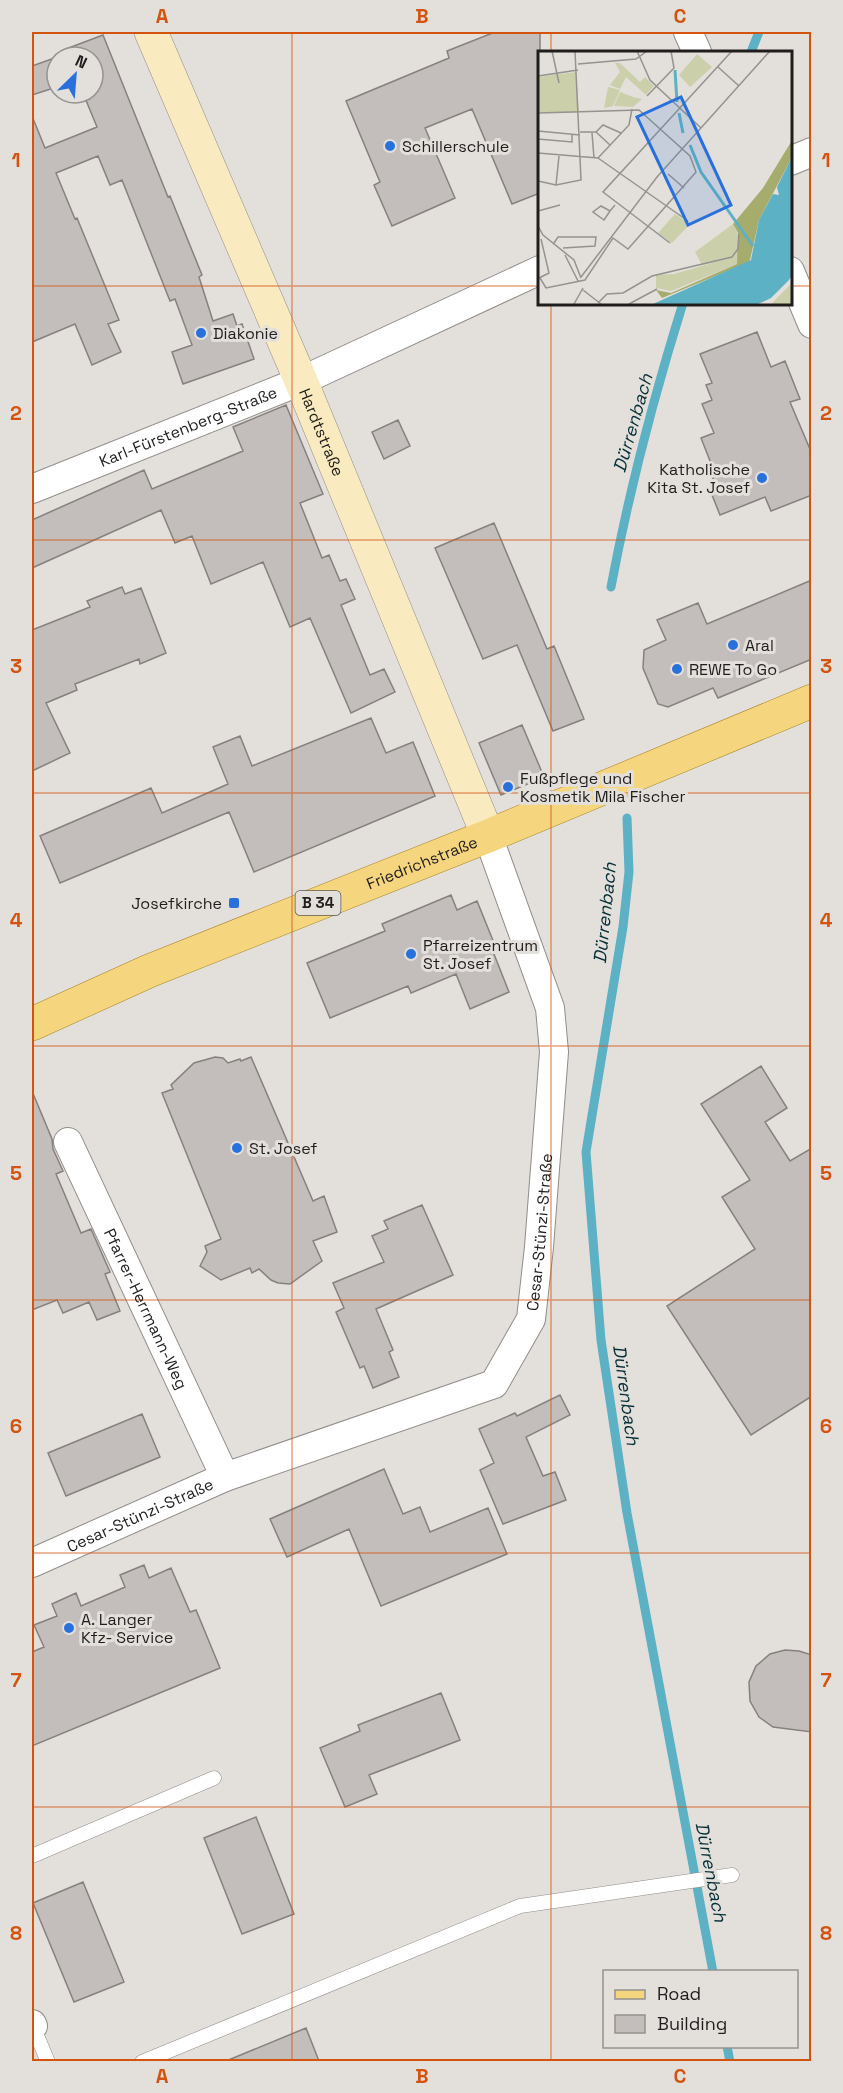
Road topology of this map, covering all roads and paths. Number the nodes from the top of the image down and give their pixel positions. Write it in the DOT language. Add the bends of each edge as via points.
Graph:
graph roads {
  1 [pos="151,32"];
  2 [pos="688,32"];
  3 [pos="697,51"];
  4 [pos="812,152"];
  5 [pos="792,160"];
  6 [pos="538,271"];
  7 [pos="792,276"];
  8 [pos="812,324"];
  9 [pos="301,381"];
  10 [pos="32,489"];
  11 [pos="812,701"];
  12 [pos="488,836"];
  13 [pos="32,1024"];
  14 [pos="68,1142"];
  15 [pos="225,1477"];
  16 [pos="32,1563"];
  17 [pos="214,1778"];
  18 [pos="32,1856"];
  19 [pos="732,1875"];
  20 [pos="32,2025"];
  21 [pos="48,2061"];
  22 [pos="142,2061"];
  1 -- 9 [label="street, Hardtstraße"];
  2 -- 3 [label="street"];
  4 -- 5 [label="street"];
  6 -- 9 [label="street, Karl-Fürstenberg-Straße"];
  7 -- 8 [label="street"];
  9 -- 10 [label="street, Karl-Fürstenberg-Straße"];
  9 -- 12 [label="street, Hardtstraße"];
  11 -- 12 [label="main road, Friedrichstraße / B 34"];
  12 -- 13 [label="main road, Friedrichstraße / B 34" via="159,967"];
  12 -- 15 [label="street, Cesar-Stünzi-Straße" via="550,1008 554,1052 531,1319 494,1384"];
  14 -- 15 [label="street, Pfarrer-Herrmann-Weg"];
  15 -- 16 [label="street, Cesar-Stünzi-Straße"];
  17 -- 18 [label="lane"];
  19 -- 22 [label="lane" via="520,1906"];
  20 -- 21 [label="lane"];
}
